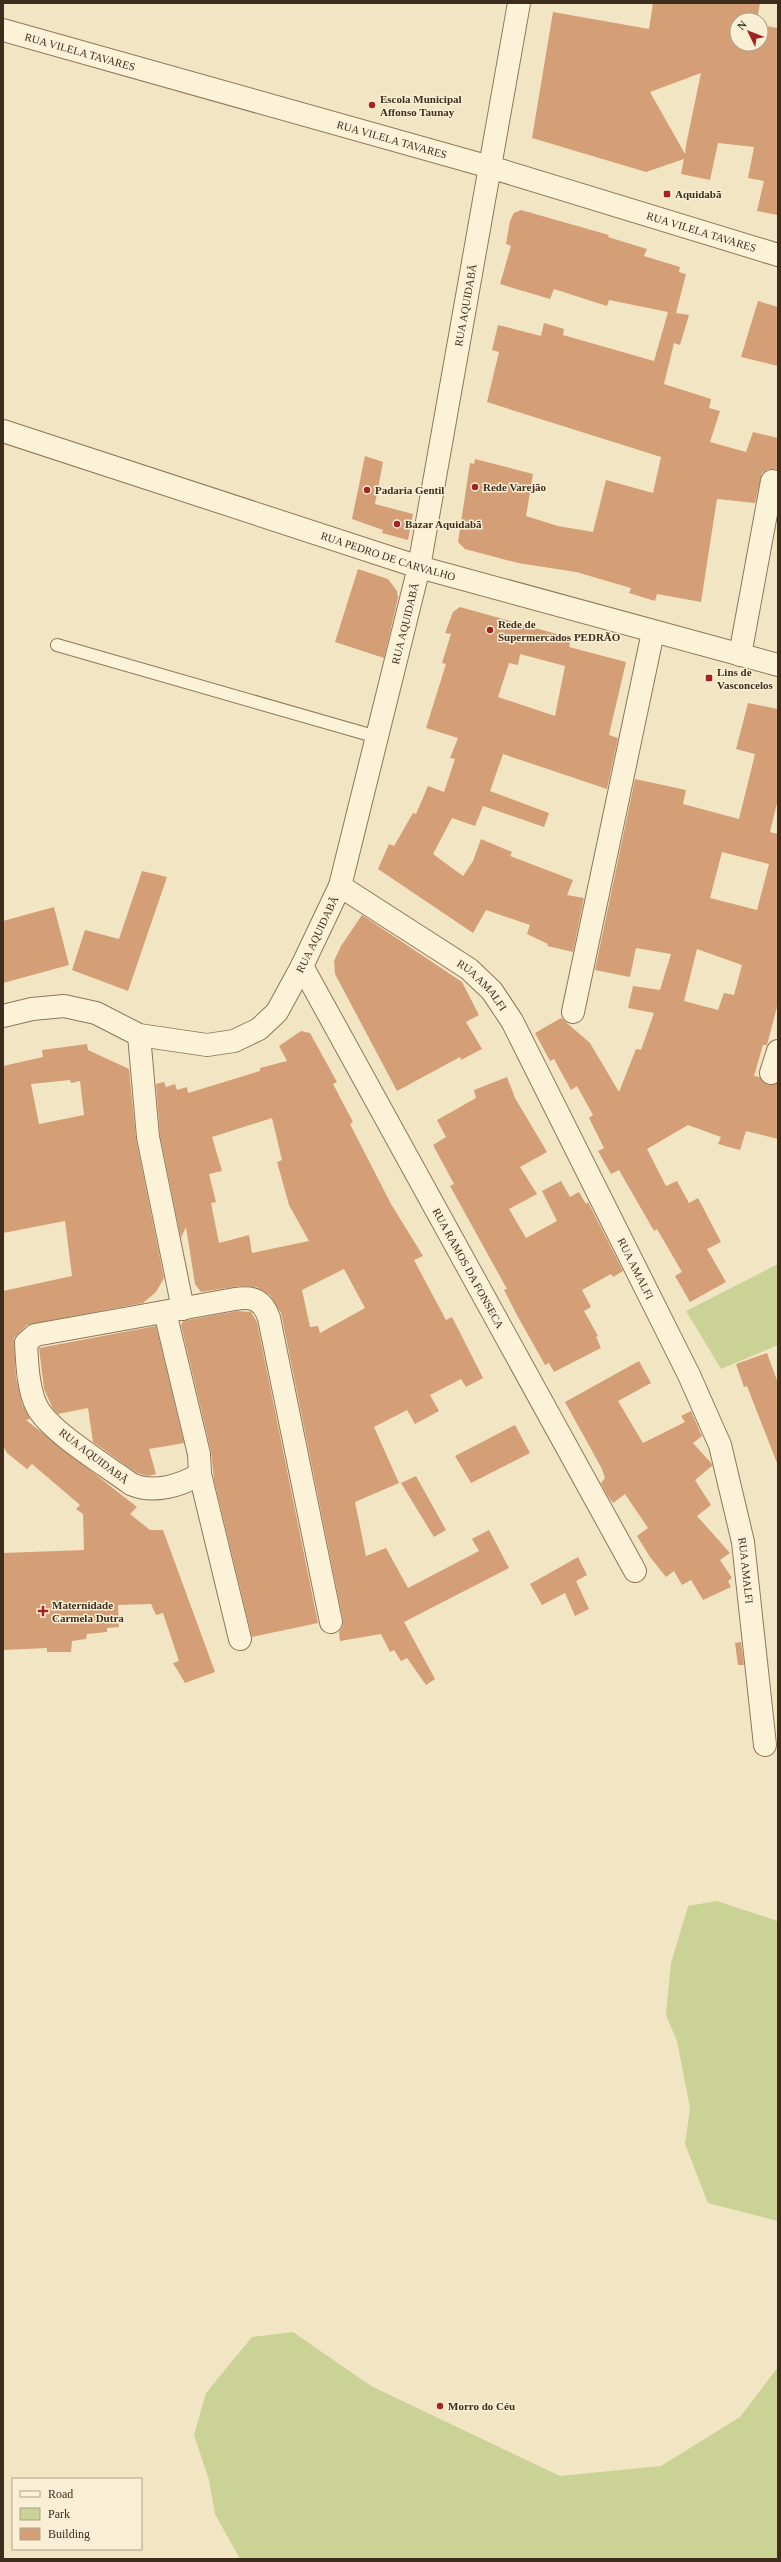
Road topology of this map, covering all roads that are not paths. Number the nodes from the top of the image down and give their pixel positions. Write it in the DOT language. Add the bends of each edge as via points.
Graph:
graph roads {
  1 [pos="519,3"];
  2 [pos="3,30"];
  3 [pos="490,167"];
  4 [pos="778,254"];
  5 [pos="3,431"];
  6 [pos="772,481"];
  7 [pos="419,567"];
  8 [pos="653,632"];
  9 [pos="57,645"];
  10 [pos="740,655"];
  11 [pos="778,665"];
  12 [pos="377,737"];
  13 [pos="340,886"];
  14 [pos="302,966"];
  15 [pos="573,1012"];
  16 [pos="3,1016"];
  17 [pos="139,1035"];
  18 [pos="778,1052"];
  19 [pos="772,1074"];
  20 [pos="174,1311"];
  21 [pos="200,1474"];
  22 [pos="635,1571"];
  23 [pos="331,1622"];
  24 [pos="240,1639"];
  25 [pos="765,1744"];
  1 -- 3 [label="street, RUA AQUIDABÃ"];
  2 -- 3 [label="street, RUA VILELA TAVARES"];
  3 -- 4 [label="street, RUA VILELA TAVARES"];
  3 -- 7 [label="street, RUA AQUIDABÃ"];
  5 -- 7 [label="street, RUA PEDRO DE CARVALHO"];
  6 -- 10 [label="street"];
  7 -- 8 [label="street, RUA PEDRO DE CARVALHO"];
  7 -- 12 [label="street, RUA AQUIDABÃ"];
  8 -- 10 [label="street, RUA PEDRO DE CARVALHO"];
  8 -- 15 [label="street"];
  9 -- 12 [label="lane"];
  10 -- 11 [label="street, RUA PEDRO DE CARVALHO"];
  12 -- 13 [label="street, RUA AQUIDABÃ"];
  13 -- 14 [label="street, RUA AQUIDABÃ"];
  13 -- 25 [label="street, RUA AMALFI" via="469,969 492,990 512,1020 685,1368 720,1445 743,1542"];
  14 -- 17 [label="street, RUA AQUIDABÃ" via="277,1012 258,1029 234,1041 207,1045"];
  14 -- 22 [label="street, RUA RAMOS DA FONSECA"];
  16 -- 17 [label="street, RUA AQUIDABÃ" via="32,1009 64,1006 96,1014"];
  17 -- 20 [label="street" via="148,1137"];
  18 -- 19 [label="street"];
  20 -- 21 [label="street" via="199,1454"];
  20 -- 21 [label="street, RUA AQUIDABÃ" via="35,1335 26,1343 32,1387 36,1405 44,1418 131,1484 142,1489 156,1489"];
  20 -- 23 [label="street, RUA AQUIDABÃ" via="246,1297 256,1299 266,1310"];
  21 -- 24 [label="street"];
}
